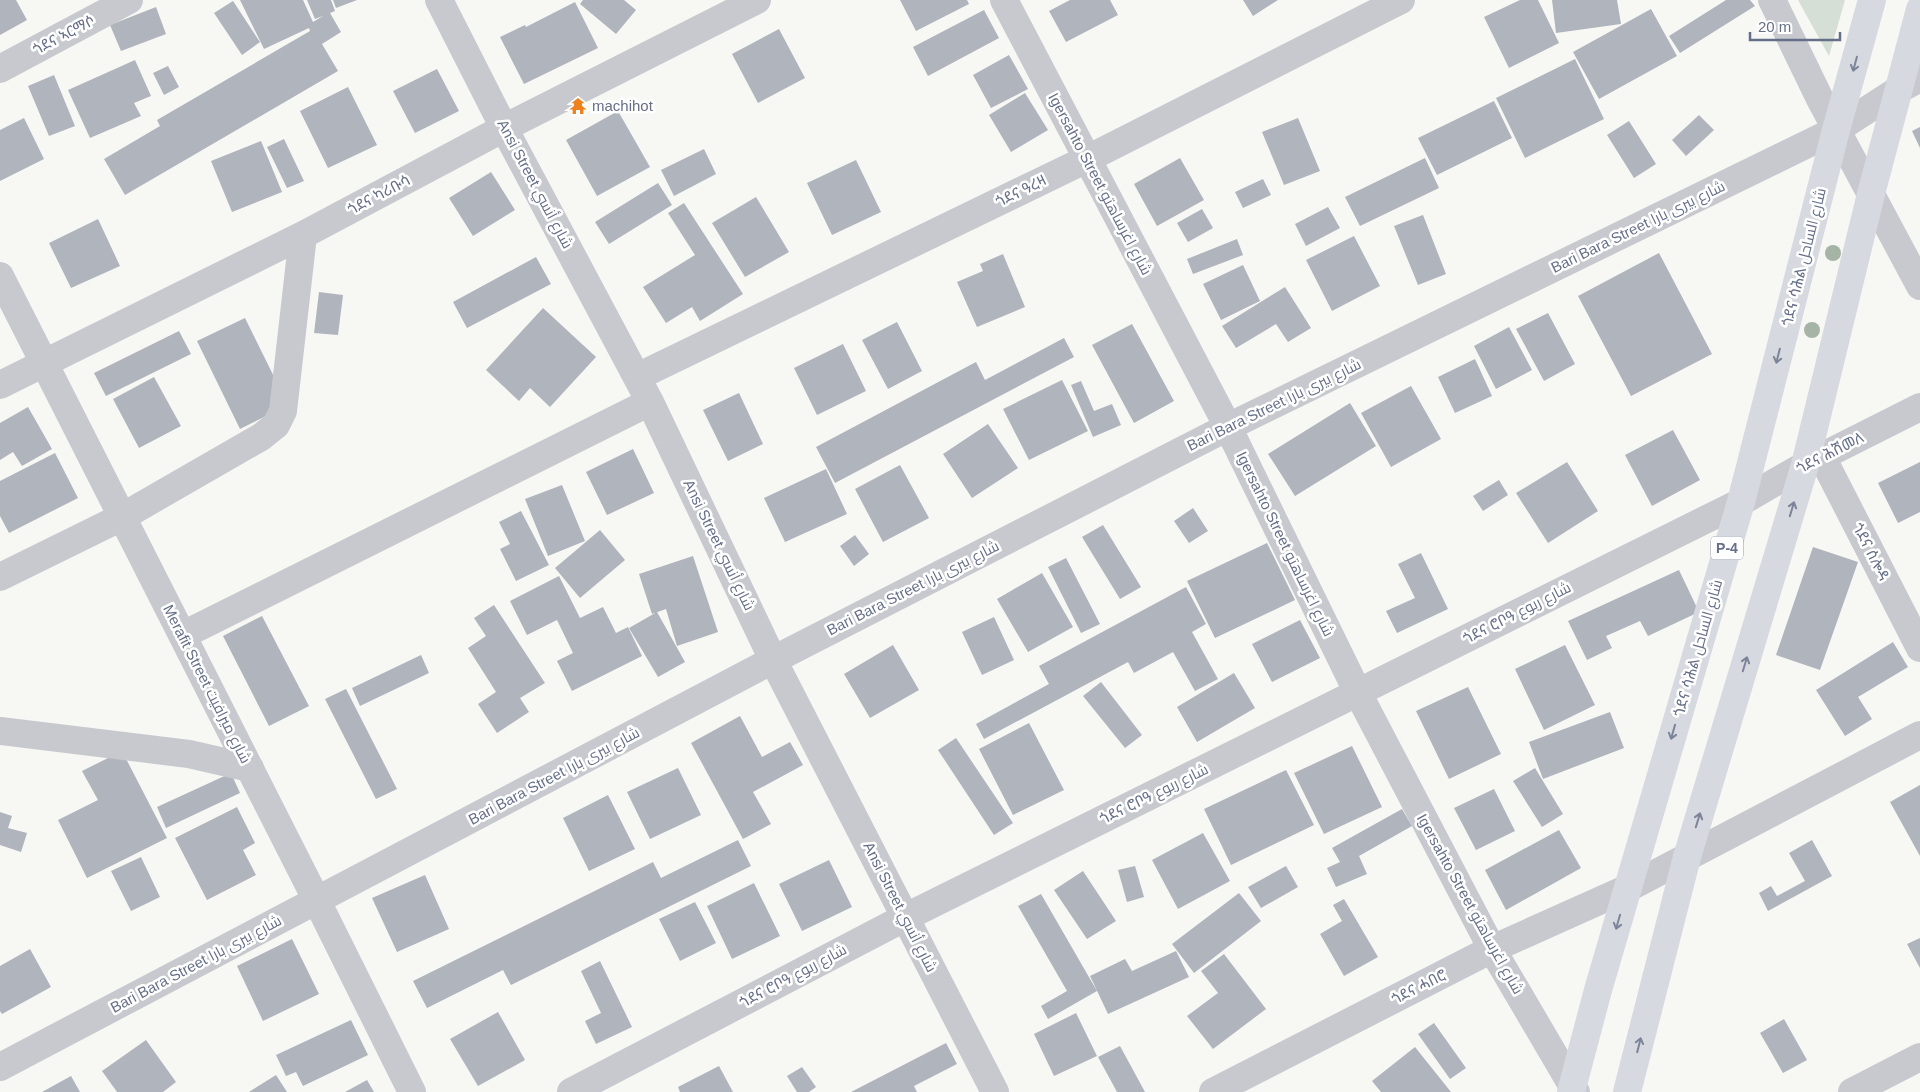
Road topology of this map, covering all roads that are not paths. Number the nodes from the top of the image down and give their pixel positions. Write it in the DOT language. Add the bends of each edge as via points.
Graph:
graph roads {
  1 [pos="129,0"];
  2 [pos="439,0"];
  3 [pos="756,0"];
  4 [pos="1004,0"];
  5 [pos="1401,0"];
  6 [pos="1772,0"];
  7 [pos="1872,0"];
  8 [pos="1920,9"];
  9 [pos="0,69"];
  10 [pos="1909,84"];
  11 [pos="504,128"];
  12 [pos="1836,130"];
  13 [pos="1087,159"];
  14 [pos="1871,194"];
  15 [pos="303,235"];
  16 [pos="0,276"];
  17 [pos="1920,286"];
  18 [pos="44,363"];
  19 [pos="637,377"];
  20 [pos="0,386"];
  21 [pos="650,402"];
  22 [pos="1920,407"];
  23 [pos="1228,427"];
  24 [pos="1813,461"];
  25 [pos="1741,502"];
  26 [pos="122,517"];
  27 [pos="0,577"];
  28 [pos="183,636"];
  29 [pos="1920,648"];
  30 [pos="773,660"];
  31 [pos="1358,693"];
  32 [pos="0,731"];
  33 [pos="1920,735"];
  34 [pos="250,768"];
  35 [pos="1687,857"];
  36 [pos="1628,888"];
  37 [pos="317,901"];
  38 [pos="906,918"];
  39 [pos="1492,949"];
  40 [pos="1920,1058"];
  41 [pos="0,1067"];
  42 [pos="1573,1089"];
  43 [pos="412,1092"];
  44 [pos="571,1092"];
  45 [pos="995,1092"];
  46 [pos="1213,1092"];
  47 [pos="1627,1092"];
  48 [pos="1852,1092"];
  1 -- 9 [label="street, ጎደና ኣርማሶ"];
  2 -- 11 [label="street, Ansi Street شارع أنسي"];
  3 -- 11 [label="street, ጎደና ካሪቡሳ"];
  4 -- 13 [label="street, Igersahto Street شارع اغرساهتو"];
  5 -- 13 [label="street, ጎደና ዓረዛ"];
  6 -- 12 [label="street"];
  7 -- 12 [label="highway, ጎደና ሳሕል شارع الساحل / P-4, one-way"];
  8 -- 10 [label="highway"];
  10 -- 12 [label="street, Bari Bara Street شارع بيرى بارا"];
  10 -- 14 [label="highway"];
  11 -- 15 [label="street, ጎደና ካሪቡሳ"];
  11 -- 19 [label="street, Ansi Street شارع أنسي"];
  12 -- 14 [label="street"];
  12 -- 23 [label="street, Bari Bara Street شارع بيرى بارا"];
  12 -- 25 [label="highway, ጎደና ሳሕል شارع الساحل / P-4, one-way"];
  13 -- 19 [label="street, ጎደና ዓረዛ"];
  13 -- 23 [label="street, Igersahto Street شارع اغرساهتو"];
  14 -- 17 [label="street"];
  14 -- 24 [label="highway"];
  15 -- 18 [label="street, ጎደና ካሪቡሳ"];
  15 -- 26 [label="street" via="283,411 276,424 261,437"];
  16 -- 18 [label="street, Merafit Street شارع ميرافيت"];
  18 -- 20 [label="street, ጎደና ካሪቡሳ"];
  18 -- 26 [label="street, Merafit Street شارع ميرافيت"];
  19 -- 21 [label="street, Ansi Street شارع أنسي"];
  21 -- 28 [label="street"];
  21 -- 30 [label="street, Ansi Street شارع أنسي"];
  22 -- 24 [label="street, ጎደና ሕሽመለ"];
  23 -- 30 [label="street, Bari Bara Street شارع بيرى بارا"];
  23 -- 31 [label="street, Igersahto Street شارع اغرساهتو"];
  24 -- 25 [label="street, ጎደና ሕሽመለ"];
  24 -- 29 [label="street, ጎደና ሰሎዳ"];
  35 -- 24 [label="highway, one-way"];
  25 -- 31 [label="street, ጎደና ሮቦዓ شارع ربوع"];
  25 -- 36 [label="highway, ጎደና ሳሕል شارع الساحل / P-4, one-way"];
  26 -- 27 [label="street"];
  26 -- 28 [label="street, Merafit Street شارع ميرافيت"];
  28 -- 34 [label="street, Merafit Street شارع ميرافيت"];
  30 -- 37 [label="street, Bari Bara Street شارع بيرى بارا"];
  30 -- 38 [label="street, Ansi Street شارع أنسي"];
  31 -- 38 [label="street, ጎደና ሮቦዓ شارع ربوع"];
  31 -- 39 [label="street, Igersahto Street شارع اغرساهتو"];
  32 -- 34 [label="street" via="188,754"];
  33 -- 35 [label="street, ጎደና ሓበሮ"];
  34 -- 37 [label="street, Merafit Street شارع ميرافيت"];
  35 -- 36 [label="street, ጎደና ሓበሮ"];
  47 -- 35 [label="highway, one-way"];
  36 -- 39 [label="street, ጎደና ሓበሮ"];
  36 -- 42 [label="highway, ጎደና ሳሕል شارع الساحل / P-4, one-way"];
  37 -- 41 [label="street, Bari Bara Street شارع بيرى بارا"];
  37 -- 43 [label="street, Merafit Street شارع ميرافيت"];
  38 -- 44 [label="street, ጎደና ሮቦዓ شارع ربوع"];
  38 -- 45 [label="street, Ansi Street شارع أنسي"];
  39 -- 42 [label="street, Igersahto Street شارع اغرساهتو"];
  39 -- 46 [label="street, ጎደና ሓበሮ"];
  40 -- 48 [label="street"];
}
